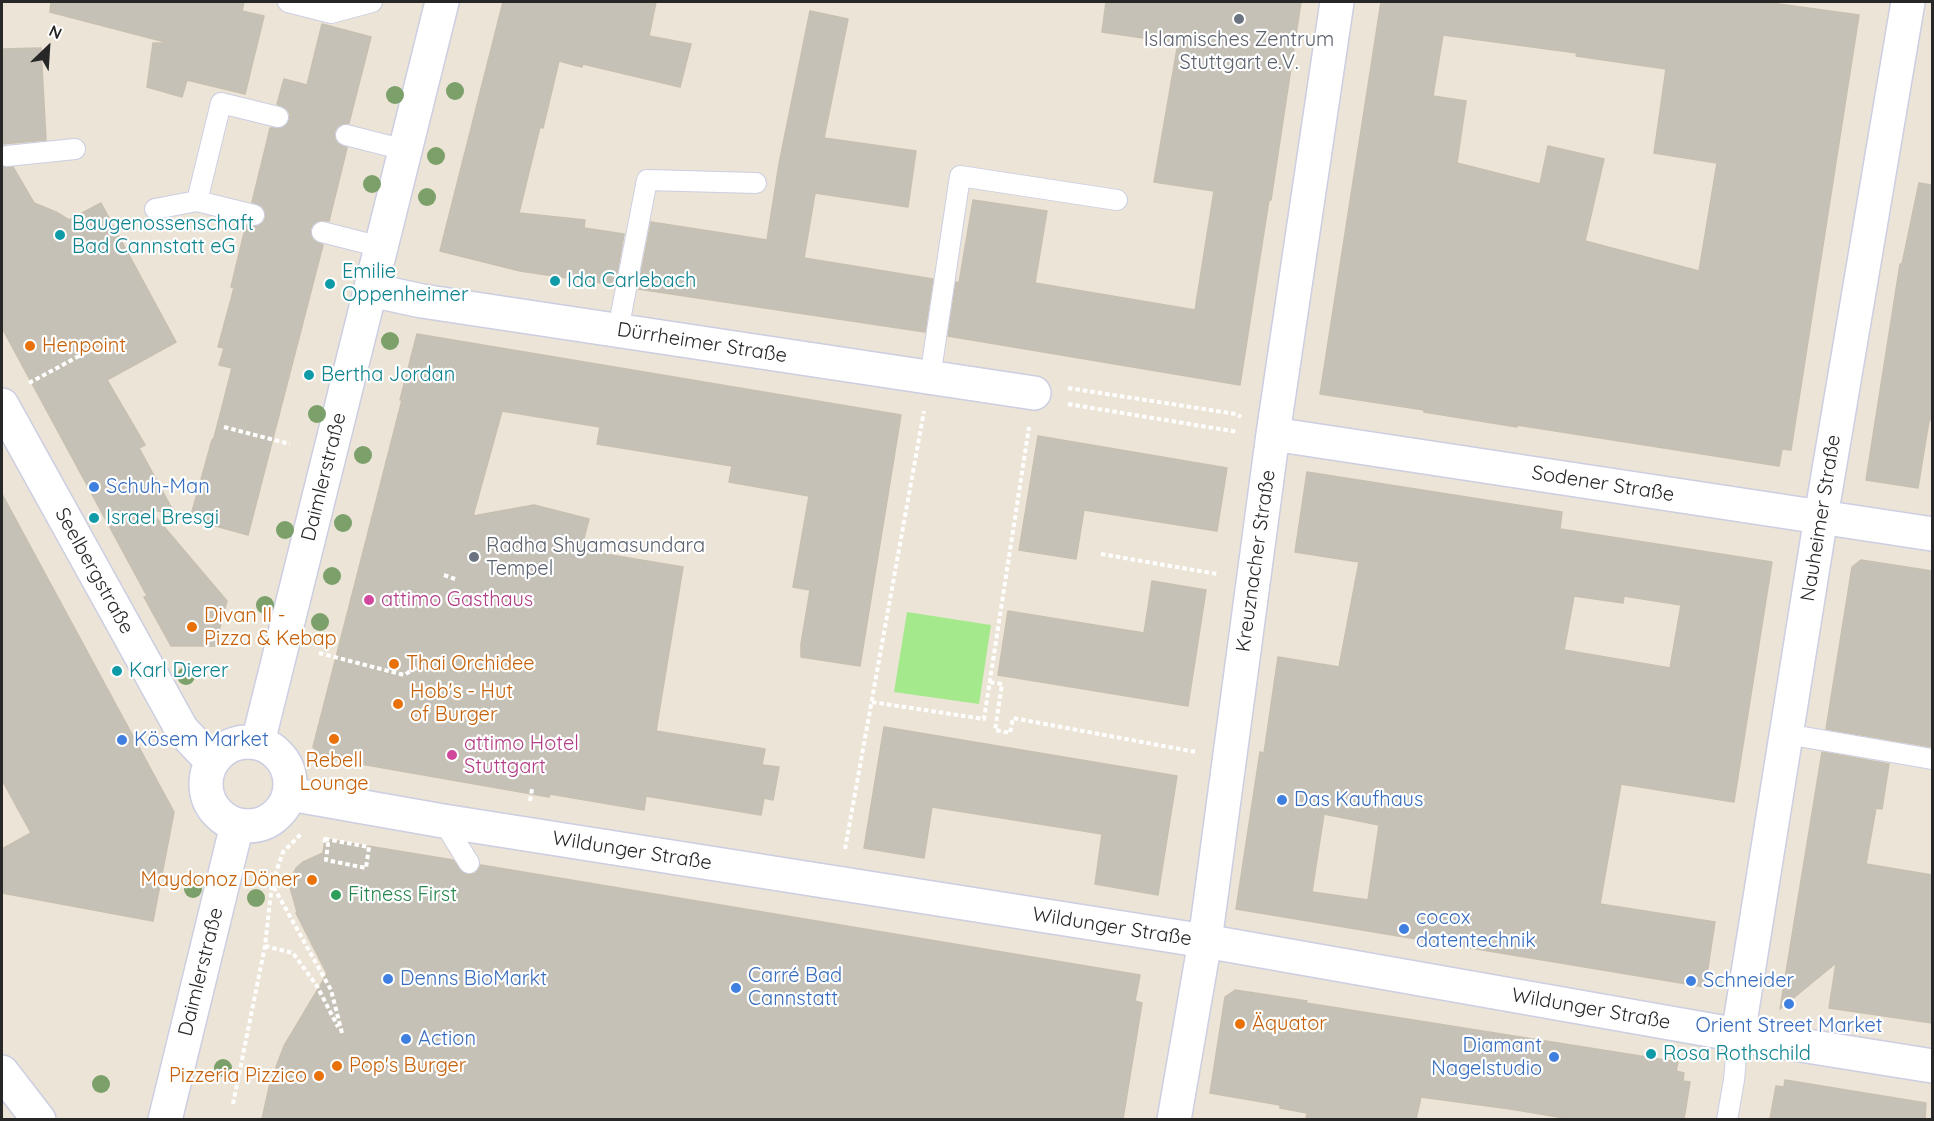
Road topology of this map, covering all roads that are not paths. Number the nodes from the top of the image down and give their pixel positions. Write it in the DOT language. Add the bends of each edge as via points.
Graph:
graph roads {
  1 [pos="288,2"];
  2 [pos="372,2"];
  3 [pos="438,2"];
  4 [pos="1337,2"];
  5 [pos="1908,2"];
  6 [pos="278,117"];
  7 [pos="346,135"];
  8 [pos="75,149"];
  9 [pos="405,150"];
  10 [pos="7,156"];
  11 [pos="756,183"];
  12 [pos="1116,200"];
  13 [pos="197,201"];
  14 [pos="154,209"];
  15 [pos="254,215"];
  16 [pos="322,232"];
  17 [pos="381,247"];
  18 [pos="370,290"];
  19 [pos="618,330"];
  20 [pos="930,378"];
  21 [pos="1034,393"];
  22 [pos="12,396"];
  23 [pos="1273,434"];
  24 [pos="1821,517"];
  25 [pos="1932,534"];
  26 [pos="1786,734"];
  27 [pos="258,742"];
  28 [pos="1932,759"];
  29 [pos="213,760"];
  30 [pos="290,794"];
  31 [pos="442,821"];
  32 [pos="237,825"];
  33 [pos="469,863"];
  34 [pos="1205,941"];
  35 [pos="1738,1035"];
  36 [pos="1932,1066"];
  37 [pos="2,1072"];
  38 [pos="39,1119"];
  39 [pos="165,1119"];
  40 [pos="1174,1119"];
  41 [pos="1726,1119"];
  1 -- 2 [label="lane" via="332,13"];
  3 -- 9 [label="street, Daimlerstraße"];
  4 -- 23 [label="street, Kreuznacher Straße"];
  5 -- 24 [label="street, Nauheimer Straße"];
  6 -- 13 [label="lane" via="221,103"];
  7 -- 9 [label="lane"];
  8 -- 10 [label="lane"];
  9 -- 17 [label="street, Daimlerstraße"];
  11 -- 19 [label="lane" via="647,180"];
  12 -- 20 [label="lane" via="960,176"];
  13 -- 14 [label="lane"];
  13 -- 15 [label="lane"];
  16 -- 17 [label="lane"];
  17 -- 18 [label="street, Daimlerstraße"];
  18 -- 19 [label="street, Dürrheimer Straße"];
  18 -- 27 [label="street, Daimlerstraße"];
  19 -- 20 [label="street, Dürrheimer Straße"];
  20 -- 21 [label="street, Dürrheimer Straße"];
  22 -- 29 [label="street, Seelbergstraße" via="182,730"];
  23 -- 24 [label="street, Sodener Straße"];
  23 -- 34 [label="street, Kreuznacher Straße"];
  24 -- 25 [label="street, Sodener Straße"];
  24 -- 26 [label="street, Nauheimer Straße"];
  26 -- 28 [label="lane"];
  26 -- 35 [label="street, Nauheimer Straße"];
  27 -- 29 [label="street" via="233,744"];
  27 -- 30 [label="street" via="281,756 288,768"];
  29 -- 32 [label="street" via="206,775 206,792 212,807"];
  30 -- 31 [label="street, Wildunger Straße"];
  30 -- 32 [label="street" via="283,809 271,820 255,826"];
  31 -- 33 [label="lane"];
  31 -- 34 [label="street, Wildunger Straße"];
  32 -- 39 [label="street, Daimlerstraße"];
  34 -- 35 [label="street, Wildunger Straße"];
  34 -- 40 [label="street, Kreuznacher Straße"];
  35 -- 36 [label="street, Wildunger Straße"];
  35 -- 41 [label="lane"];
  37 -- 38 [label="street"];
}
